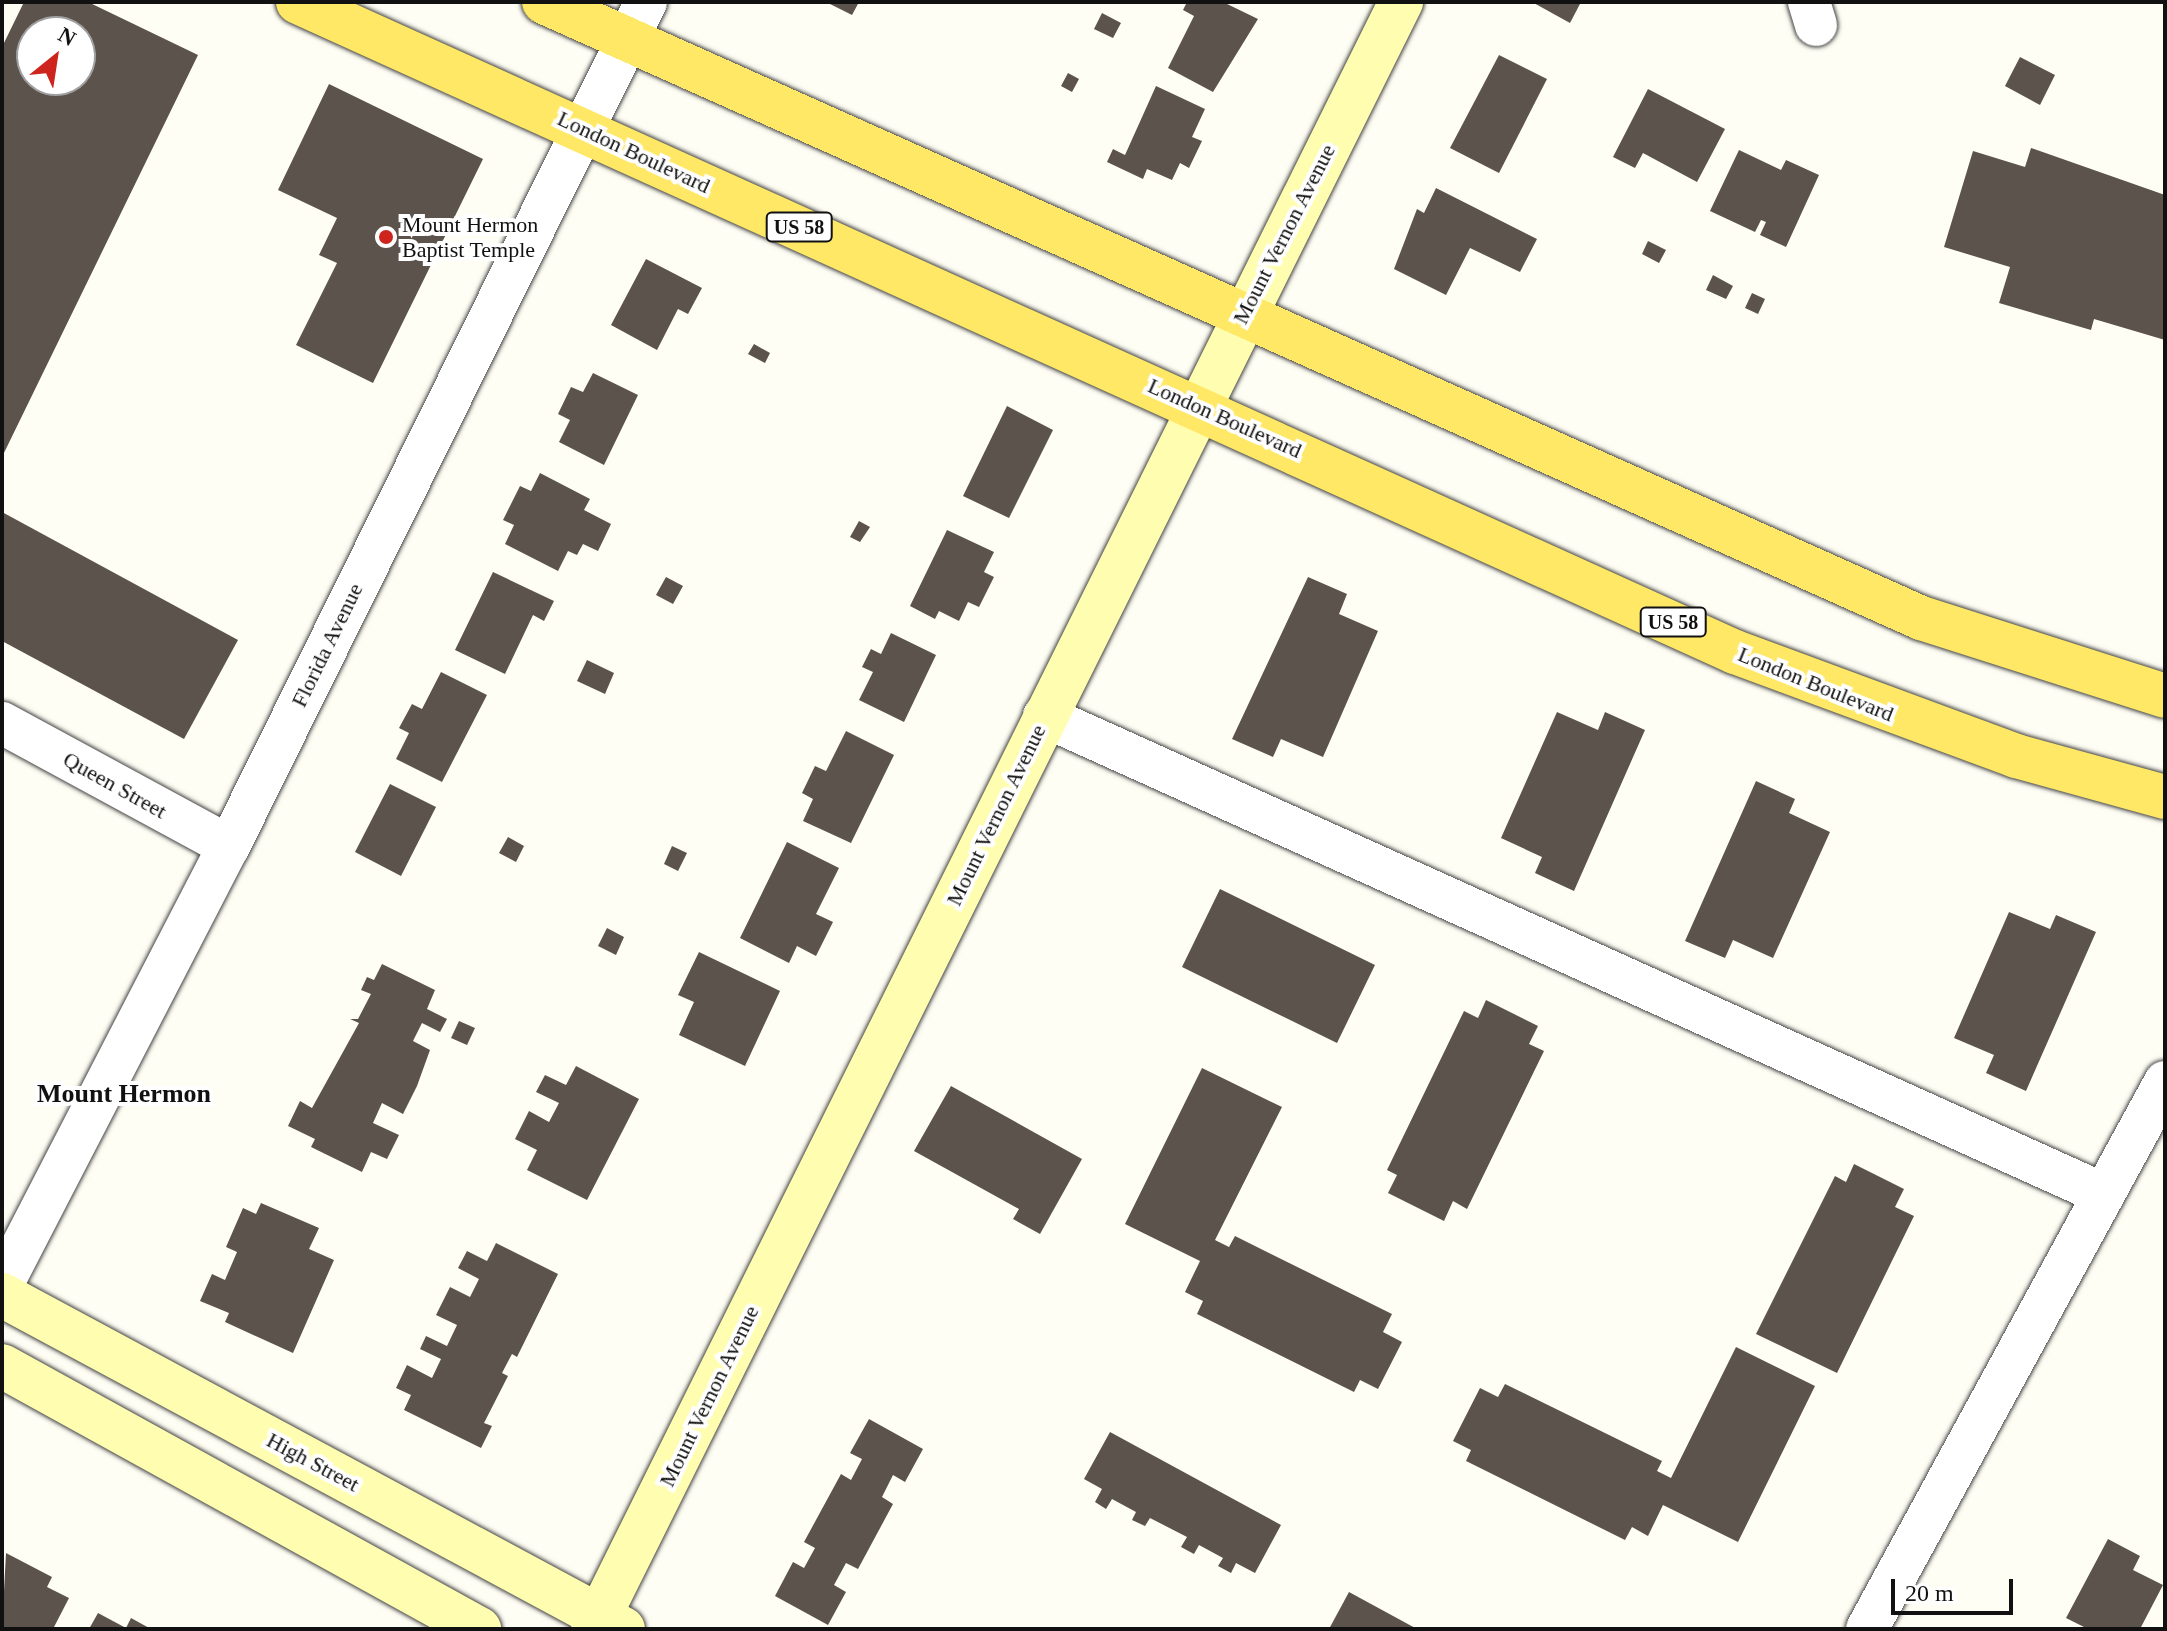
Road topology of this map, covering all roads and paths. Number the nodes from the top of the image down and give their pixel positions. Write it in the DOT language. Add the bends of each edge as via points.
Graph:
graph roads {
  1 [pos="298,2"];
  2 [pos="544,2"];
  3 [pos="1401,2"];
  4 [pos="637,20"];
  5 [pos="583,128"];
  6 [pos="1244,314"];
  7 [pos="1197,406"];
  8 [pos="2165,696"];
  9 [pos="1044,716"];
  10 [pos="2,723"];
  11 [pos="2165,797"];
  12 [pos="229,846"];
  13 [pos="2165,1082"];
  14 [pos="2103,1194"];
  15 [pos="2,1285"];
  16 [pos="2,1295"];
  17 [pos="2,1366"];
  18 [pos="605,1625"];
  19 [pos="479,1629"];
  20 [pos="1867,1629"];
  1 -- 5 [label="main road, London Boulevard / US 58"];
  2 -- 4 [label="main road"];
  3 -- 6 [label="street, Mount Vernon Avenue"];
  4 -- 5 [label="street, Florida Avenue"];
  4 -- 6 [label="main road"];
  5 -- 7 [label="main road, London Boulevard / US 58"];
  5 -- 12 [label="street, Florida Avenue"];
  6 -- 7 [label="street, Mount Vernon Avenue"];
  6 -- 8 [label="main road" via="1921,618 2016,653"];
  7 -- 9 [label="street, Mount Vernon Avenue"];
  7 -- 11 [label="main road, London Boulevard / US 58" via="1873,708"];
  9 -- 14 [label="street"];
  9 -- 18 [label="street, Mount Vernon Avenue"];
  10 -- 12 [label="street, Queen Street"];
  12 -- 15 [label="street, Florida Avenue"];
  13 -- 14 [label="street"];
  14 -- 20 [label="street"];
  16 -- 18 [label="street, High Street"];
  17 -- 19 [label="street"];
}
